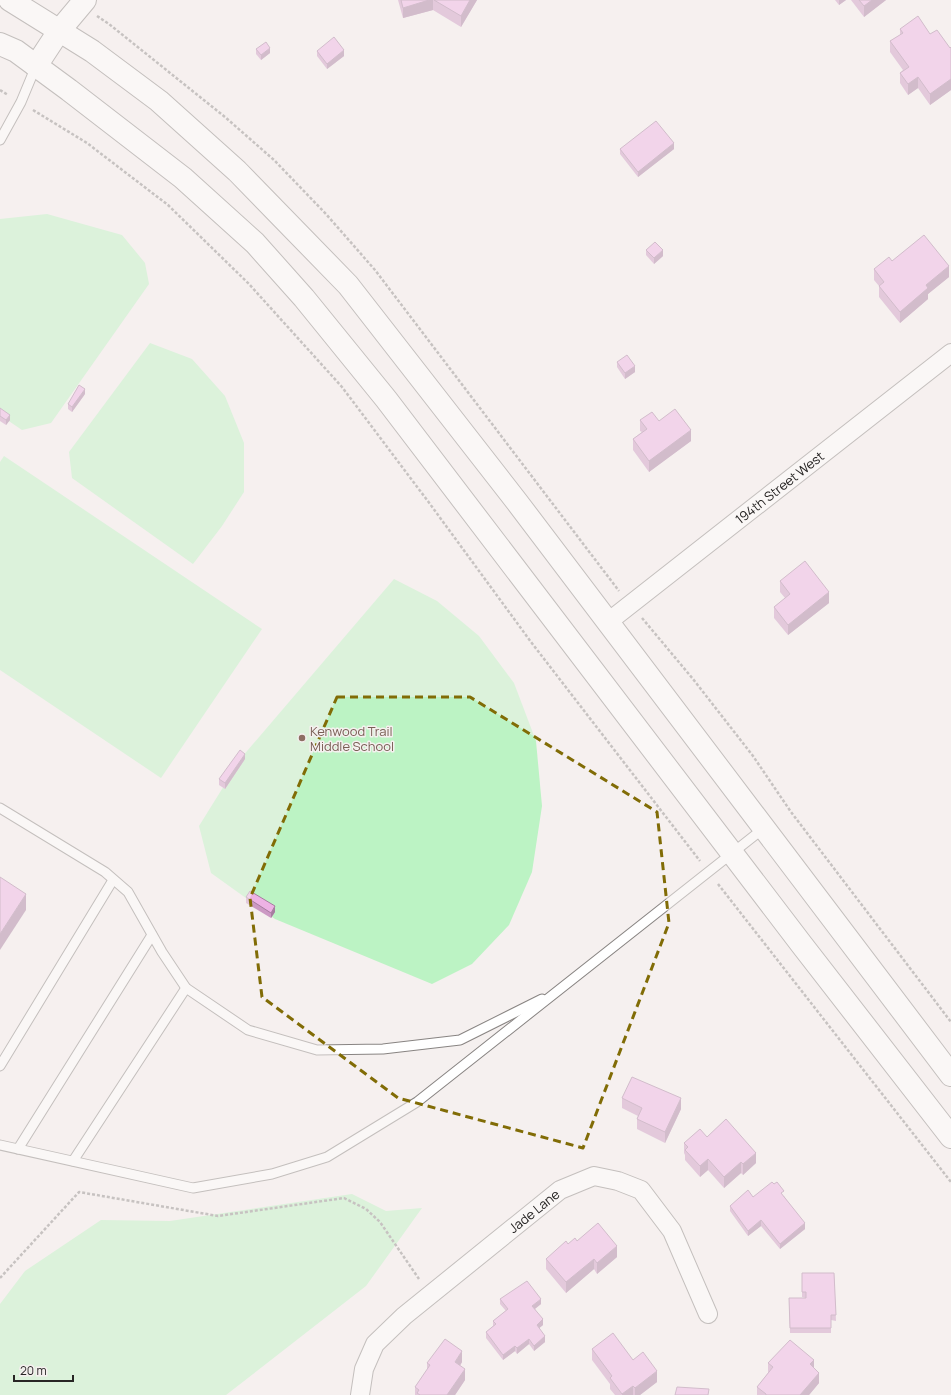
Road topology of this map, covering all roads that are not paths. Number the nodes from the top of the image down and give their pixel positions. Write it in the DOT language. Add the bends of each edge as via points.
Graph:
graph roads {
  1 [pos="10,0"];
  2 [pos="85,0"];
  3 [pos="59,31"];
  4 [pos="0,44"];
  5 [pos="36,66"];
  6 [pos="0,140"];
  7 [pos="951,353"];
  8 [pos="608,622"];
  9 [pos="0,808"];
  10 [pos="764,828"];
  11 [pos="732,853"];
  12 [pos="113,880"];
  13 [pos="152,935"];
  14 [pos="186,988"];
  15 [pos="559,990"];
  16 [pos="0,1066"];
  17 [pos="951,1075"];
  18 [pos="951,1137"];
  19 [pos="0,1145"];
  20 [pos="18,1149"];
  21 [pos="73,1161"];
  22 [pos="708,1314"];
  23 [pos="360,1395"];
  1 -- 3 [label="main road"];
  2 -- 3 [label="main road"];
  3 -- 5 [label="main road"];
  3 -- 8 [label="main road" via="92,51 159,101 237,172 348,284"];
  4 -- 5 [label="main road" via="16,51"];
  5 -- 6 [label="lane"];
  5 -- 11 [label="main road" via="183,178 255,243 304,298 391,406"];
  7 -- 8 [label="street, 194th Street West"];
  8 -- 10 [label="main road"];
  9 -- 12 [label="lane" via="105,872"];
  10 -- 11 [label="lane"];
  10 -- 17 [label="main road"];
  11 -- 15 [label="lane"];
  11 -- 18 [label="main road"];
  12 -- 13 [label="lane" via="128,892"];
  12 -- 16 [label="lane"];
  13 -- 14 [label="lane"];
  13 -- 20 [label="lane"];
  14 -- 15 [label="lane" via="248,1030 317,1050 383,1049 460,1040"];
  14 -- 21 [label="lane"];
  15 -- 21 [label="lane" via="417,1102 327,1157 272,1174 193,1188"];
  19 -- 20 [label="lane"];
  20 -- 21 [label="lane"];
  22 -- 23 [label="street, Jade Lane" via="672,1231 641,1190 618,1181 594,1176 560,1190 429,1294 375,1344 364,1369"];
}
